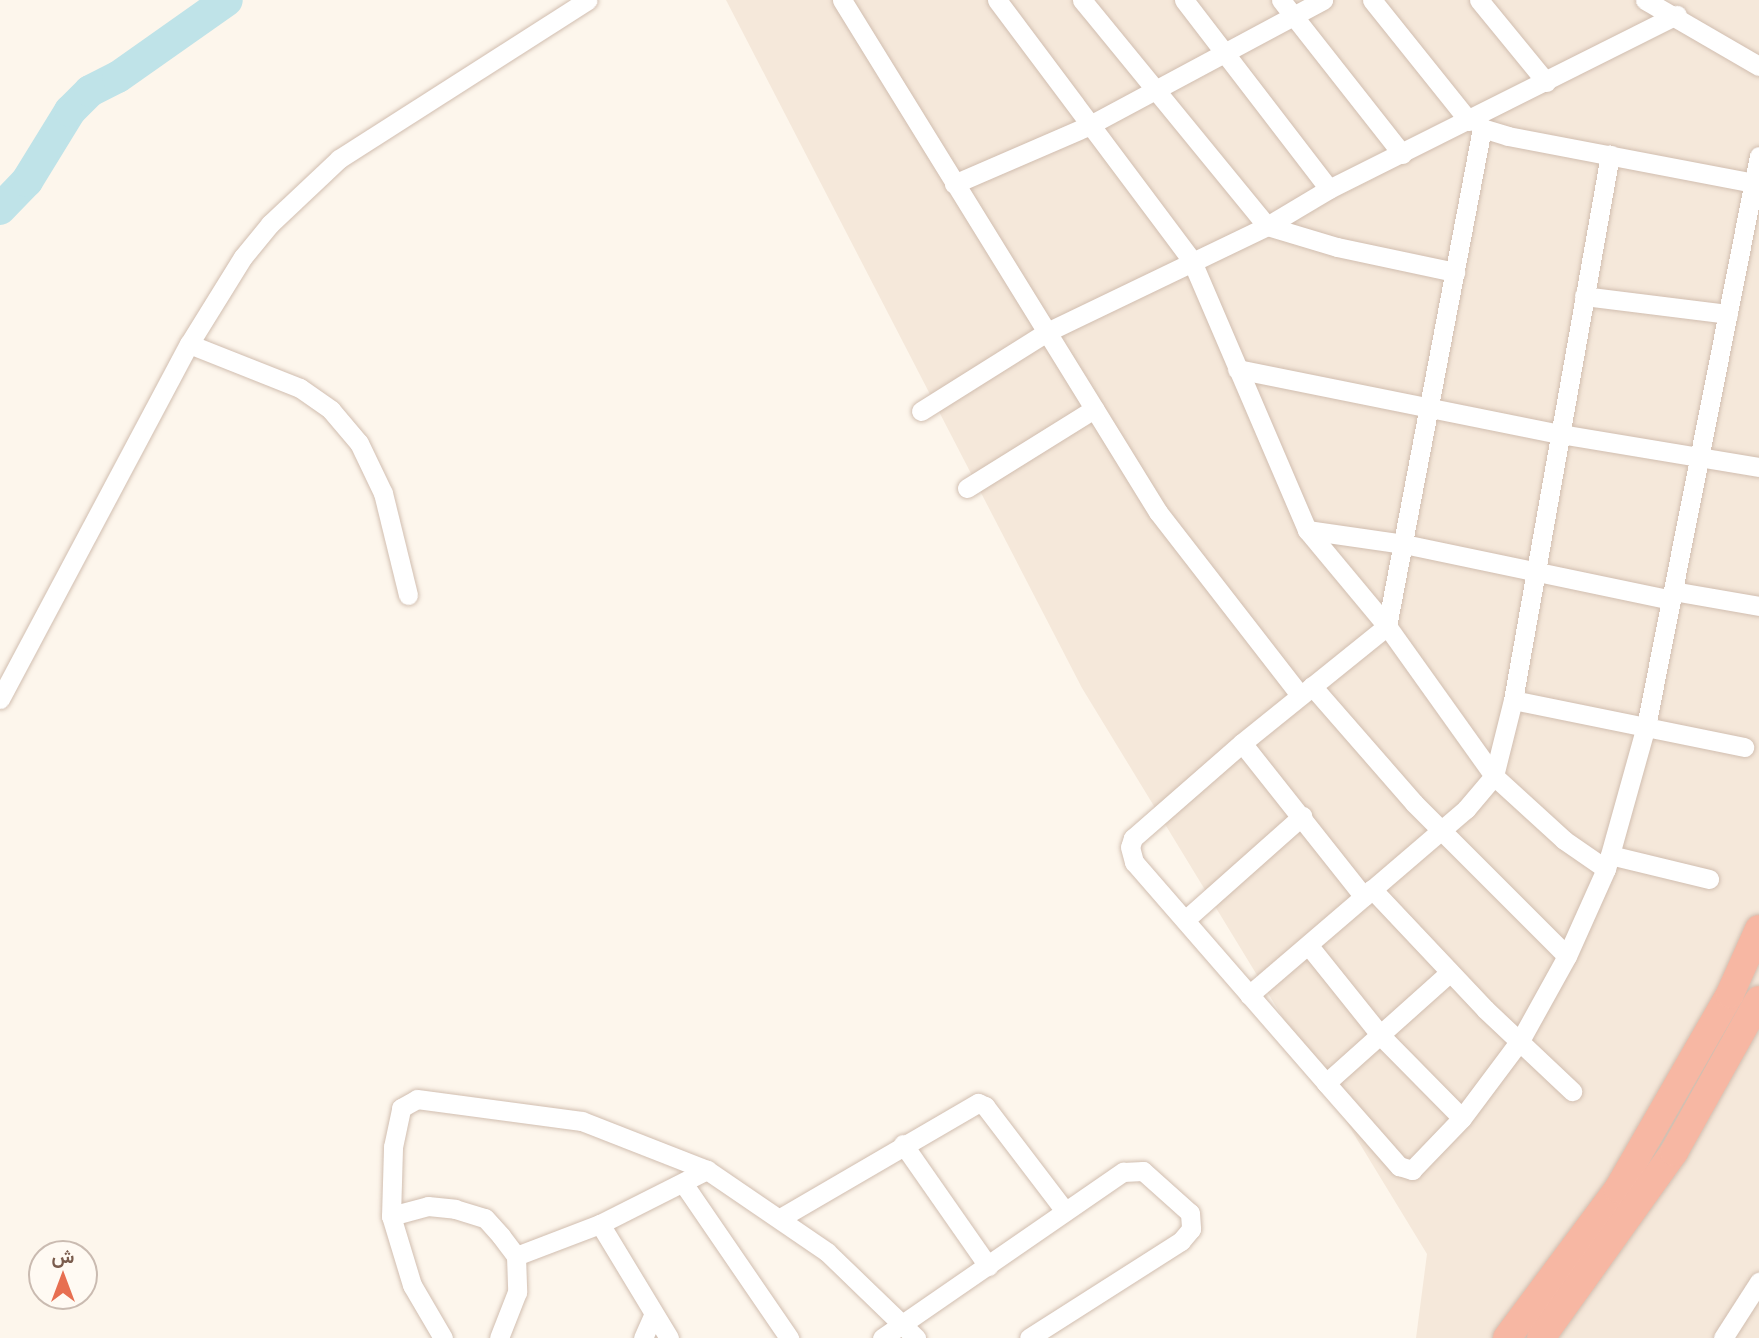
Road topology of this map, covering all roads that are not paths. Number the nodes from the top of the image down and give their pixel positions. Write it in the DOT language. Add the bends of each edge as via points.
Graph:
graph roads {
  1 [pos="589,0"];
  2 [pos="842,0"];
  3 [pos="997,0"];
  4 [pos="1082,0"];
  5 [pos="1184,0"];
  6 [pos="1323,0"];
  7 [pos="1372,0"];
  8 [pos="1479,0"];
  9 [pos="1645,0"];
  10 [pos="1287,8"];
  11 [pos="1677,15"];
  12 [pos="1223,53"];
  13 [pos="1759,66"];
  14 [pos="1546,82"];
  15 [pos="1156,91"];
  16 [pos="1475,123"];
  17 [pos="1088,125"];
  18 [pos="1402,154"];
  19 [pos="1610,155"];
  20 [pos="1759,156"];
  21 [pos="1755,183"];
  22 [pos="954,184"];
  23 [pos="1329,189"];
  24 [pos="1267,226"];
  25 [pos="1191,259"];
  26 [pos="1455,272"];
  27 [pos="1584,296"];
  28 [pos="1728,314"];
  29 [pos="1047,332"];
  30 [pos="189,344"];
  31 [pos="1237,369"];
  32 [pos="1428,406"];
  33 [pos="1094,409"];
  34 [pos="920,411"];
  35 [pos="1560,434"];
  36 [pos="1698,456"];
  37 [pos="1759,467"];
  38 [pos="967,488"];
  39 [pos="1307,530"];
  40 [pos="1404,544"];
  41 [pos="1536,569"];
  42 [pos="408,595"];
  43 [pos="1672,595"];
  44 [pos="1759,606"];
  45 [pos="1387,626"];
  46 [pos="1306,690"];
  47 [pos="0,699"];
  48 [pos="1513,700"];
  49 [pos="1646,726"];
  50 [pos="1242,743"];
  51 [pos="1744,747"];
  52 [pos="1494,776"];
  53 [pos="1302,816"];
  54 [pos="1440,830"];
  55 [pos="1608,862"];
  56 [pos="1709,879"];
  57 [pos="1368,893"];
  58 [pos="1185,920"];
  59 [pos="1759,929"];
  60 [pos="1309,946"];
  61 [pos="1567,956"];
  62 [pos="1450,972"];
  63 [pos="1250,995"];
  64 [pos="1759,1000"];
  65 [pos="1381,1036"];
  66 [pos="1521,1039"];
  67 [pos="1326,1083"];
  68 [pos="1572,1091"];
  69 [pos="1462,1118"];
  70 [pos="903,1144"];
  71 [pos="707,1170"];
  72 [pos="683,1183"];
  73 [pos="1065,1211"];
  74 [pos="391,1216"];
  75 [pos="782,1217"];
  76 [pos="600,1224"];
  77 [pos="516,1256"];
  78 [pos="988,1266"];
  79 [pos="1759,1284"];
  80 [pos="653,1316"];
  81 [pos="909,1330"];
  82 [pos="443,1338"];
  83 [pos="499,1338"];
  84 [pos="643,1338"];
  85 [pos="668,1338"];
  86 [pos="789,1338"];
  87 [pos="882,1338"];
  88 [pos="1029,1338"];
  89 [pos="1507,1338"];
  90 [pos="1541,1338"];
  91 [pos="1723,1338"];
  1 -- 30 [label="street" via="339,159 301,191 243,257"];
  2 -- 22 [label="street"];
  3 -- 17 [label="street"];
  4 -- 15 [label="street"];
  5 -- 12 [label="street"];
  6 -- 10 [label="street"];
  7 -- 16 [label="street"];
  8 -- 14 [label="street"];
  9 -- 11 [label="street"];
  10 -- 12 [label="street"];
  10 -- 18 [label="street"];
  11 -- 13 [label="street"];
  11 -- 14 [label="street"];
  12 -- 15 [label="street"];
  12 -- 23 [label="street"];
  14 -- 16 [label="street"];
  15 -- 17 [label="street"];
  15 -- 24 [label="street"];
  16 -- 18 [label="street"];
  16 -- 19 [label="street"];
  16 -- 26 [label="street"];
  17 -- 22 [label="street"];
  17 -- 25 [label="street"];
  18 -- 23 [label="street"];
  19 -- 21 [label="street"];
  19 -- 27 [label="street"];
  20 -- 21 [label="street"];
  21 -- 28 [label="street"];
  22 -- 29 [label="street"];
  23 -- 24 [label="street"];
  24 -- 25 [label="street"];
  24 -- 26 [label="street" via="1337,247"];
  25 -- 29 [label="street"];
  25 -- 31 [label="street"];
  26 -- 32 [label="street"];
  27 -- 28 [label="street"];
  27 -- 35 [label="street"];
  28 -- 36 [label="street"];
  29 -- 33 [label="street"];
  29 -- 34 [label="street"];
  30 -- 42 [label="street" via="300,388 331,410 352,435 383,493"];
  30 -- 47 [label="street"];
  31 -- 32 [label="street"];
  31 -- 39 [label="street"];
  32 -- 35 [label="street"];
  32 -- 40 [label="street"];
  33 -- 38 [label="street"];
  33 -- 46 [label="street" via="1202,573"];
  35 -- 36 [label="street"];
  35 -- 41 [label="street"];
  36 -- 37 [label="street"];
  36 -- 43 [label="street"];
  39 -- 40 [label="street"];
  39 -- 45 [label="street"];
  40 -- 41 [label="street"];
  40 -- 45 [label="street"];
  41 -- 43 [label="street"];
  41 -- 48 [label="street"];
  43 -- 44 [label="street"];
  43 -- 49 [label="street"];
  45 -- 46 [label="street"];
  45 -- 52 [label="street"];
  46 -- 50 [label="street"];
  46 -- 54 [label="street"];
  48 -- 49 [label="street"];
  48 -- 52 [label="street"];
  49 -- 51 [label="street"];
  49 -- 55 [label="street"];
  50 -- 53 [label="street"];
  50 -- 58 [label="street" via="1133,838 1130,847 1135,862"];
  52 -- 54 [label="street" via="1481,794"];
  52 -- 55 [label="street" via="1564,841"];
  53 -- 57 [label="street"];
  53 -- 58 [label="street"];
  54 -- 57 [label="street"];
  54 -- 61 [label="street"];
  55 -- 56 [label="street"];
  55 -- 61 [label="street"];
  57 -- 60 [label="street"];
  57 -- 62 [label="street"];
  58 -- 63 [label="street"];
  59 -- 89 [label="highway" via="1730,994 1618,1189"];
  60 -- 63 [label="street"];
  60 -- 65 [label="street"];
  61 -- 66 [label="street"];
  62 -- 65 [label="street"];
  62 -- 66 [label="street"];
  63 -- 67 [label="street"];
  64 -- 90 [label="highway" via="1674,1153"];
  65 -- 67 [label="street"];
  65 -- 69 [label="street"];
  66 -- 68 [label="street"];
  66 -- 69 [label="street"];
  67 -- 69 [label="street" via="1405,1169 1418,1166"];
  70 -- 73 [label="street" via="978,1103 985,1106"];
  70 -- 75 [label="street"];
  70 -- 78 [label="street"];
  71 -- 72 [label="street"];
  71 -- 74 [label="street" via="582,1121 417,1099 401,1108 393,1147"];
  71 -- 75 [label="street"];
  72 -- 76 [label="street"];
  72 -- 86 [label="street"];
  73 -- 78 [label="street"];
  73 -- 88 [label="street" via="1132,1169 1143,1171 1192,1220 1181,1241"];
  74 -- 77 [label="street" via="428,1206 485,1218"];
  74 -- 82 [label="street" via="411,1285"];
  75 -- 81 [label="street" via="827,1252"];
  76 -- 77 [label="street"];
  76 -- 80 [label="street"];
  77 -- 83 [label="street" via="517,1292"];
  78 -- 81 [label="street"];
  79 -- 91 [label="street"];
  80 -- 84 [label="street"];
  80 -- 85 [label="street"];
  81 -- 87 [label="street"];
}
